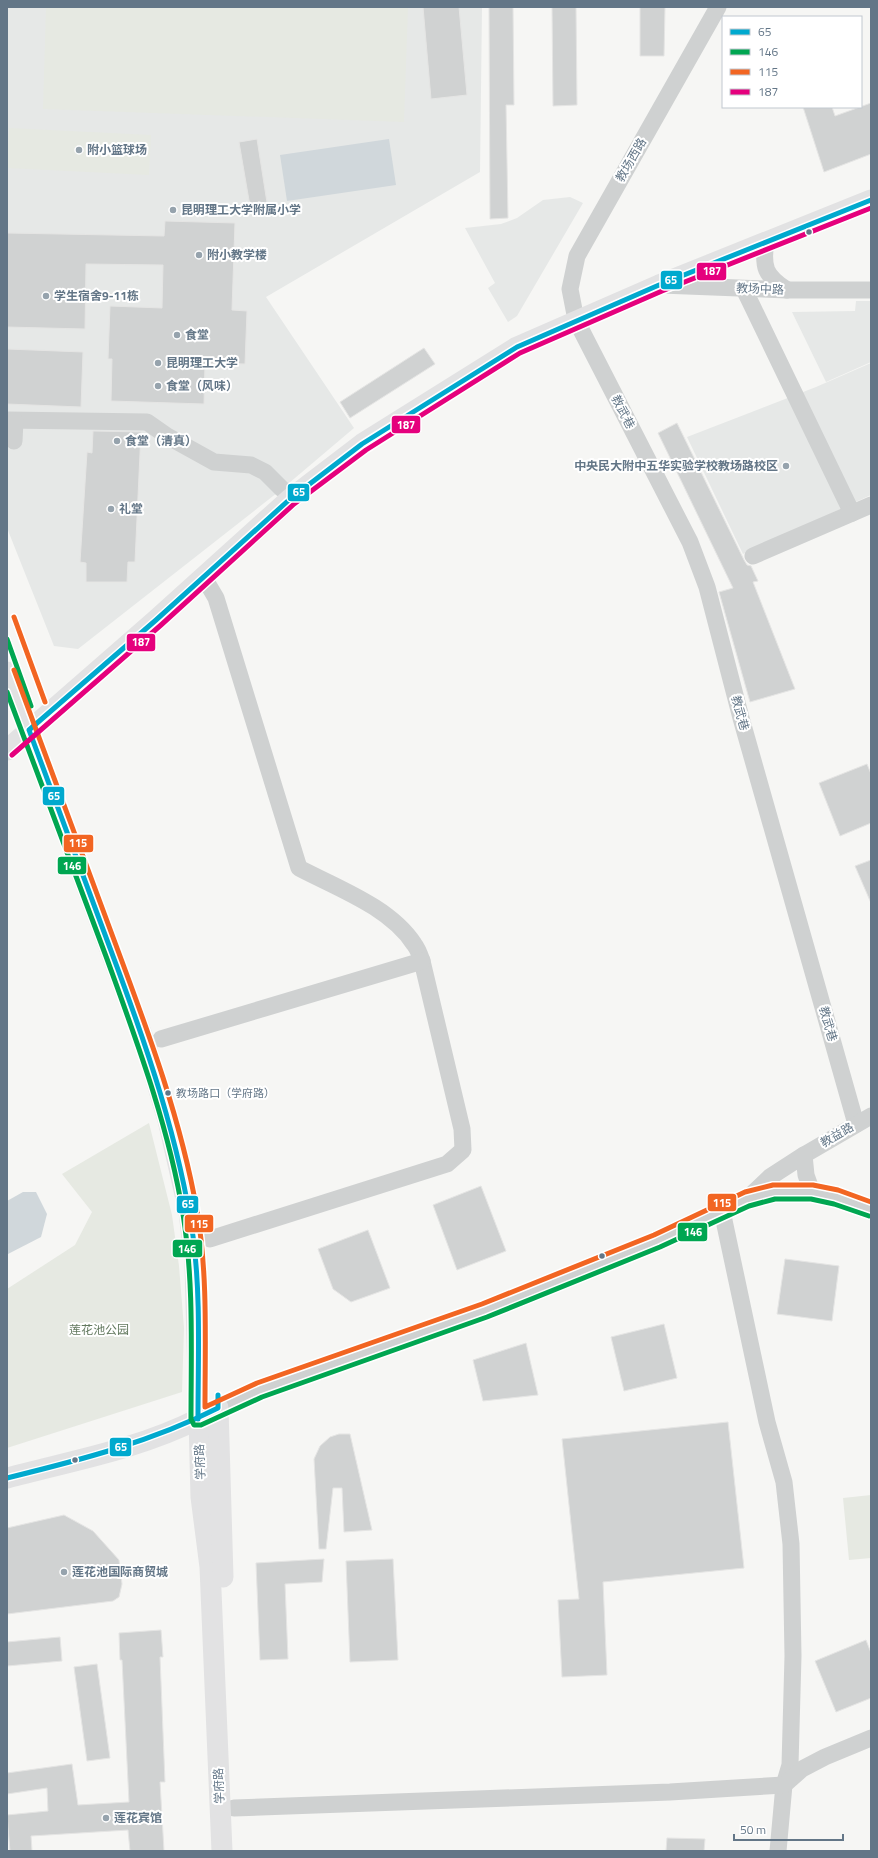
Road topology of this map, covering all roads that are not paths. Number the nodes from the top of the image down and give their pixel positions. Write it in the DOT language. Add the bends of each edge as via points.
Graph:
graph roads {
  1 [pos="718,7"];
  2 [pos="871,200"];
  3 [pos="766,241"];
  4 [pos="659,285"];
  5 [pos="744,289"];
  6 [pos="787,290"];
  7 [pos="871,290"];
  8 [pos="576,320"];
  9 [pos="11,421"];
  10 [pos="14,441"];
  11 [pos="282,489"];
  12 [pos="871,505"];
  13 [pos="852,513"];
  14 [pos="753,556"];
  15 [pos="203,576"];
  16 [pos="7,672"];
  17 [pos="29,730"];
  18 [pos="7,750"];
  19 [pos="422,961"];
  20 [pos="161,1039"];
  21 [pos="871,1116"];
  22 [pos="856,1124"];
  23 [pos="804,1155"];
  24 [pos="812,1192"];
  25 [pos="747,1199"];
  26 [pos="871,1209"];
  27 [pos="722,1211"];
  28 [pos="210,1239"];
  29 [pos="218,1408"];
  30 [pos="198,1419"];
  31 [pos="7,1478"];
  32 [pos="871,1738"];
  33 [pos="784,1785"];
  34 [pos="234,1808"];
  35 [pos="222,1851"];
  36 [pos="236,1851"];
  37 [pos="778,1851"];
  1 -- 8 [label="street, 教场西路" via="577,256 570,289"];
  2 -- 3 [label="main road"];
  3 -- 4 [label="main road"];
  3 -- 6 [label="street" via="765,269 775,282"];
  4 -- 5 [label="street, 教场中路"];
  4 -- 8 [label="main road, 教场中路"];
  5 -- 6 [label="street, 教场中路"];
  5 -- 13 [label="street"];
  6 -- 7 [label="street, 教场中路"];
  8 -- 15 [label="main road, 教场中路" via="517,347 362,444 290,499"];
  8 -- 22 [label="street, 教武巷" via="690,542 707,587"];
  9 -- 10 [label="street"];
  9 -- 11 [label="street" via="147,422 214,462 251,465 265,472"];
  12 -- 13 [label="street"];
  13 -- 14 [label="street"];
  15 -- 17 [label="main road, 教场中路"];
  15 -- 19 [label="street" via="216,598 299,868 385,913 415,945"];
  16 -- 17 [label="main road, 学府路"];
  17 -- 18 [label="main road, 教场中路"];
  17 -- 30 [label="main road, 学府路" via="146,1046 168,1120 190,1212 193,1239 198,1316"];
  19 -- 20 [label="street"];
  19 -- 28 [label="street" via="462,1129 463,1150 447,1164"];
  21 -- 22 [label="street, 教益路"];
  22 -- 23 [label="street, 教益路"];
  23 -- 24 [label="street" via="806,1175"];
  23 -- 25 [label="street, 教益路" via="770,1177"];
  24 -- 25 [label="street" via="774,1192"];
  24 -- 26 [label="street"];
  25 -- 27 [label="street"];
  27 -- 29 [label="street" via="658,1241 484,1311 259,1390"];
  27 -- 33 [label="street" via="767,1422 784,1482 791,1544 790,1765"];
  29 -- 30 [label="street"];
  29 -- 34 [label="main road, 学府路"];
  30 -- 31 [label="main road" via="168,1433 123,1448"];
  30 -- 35 [label="main road, 学府路" via="201,1497 210,1567"];
  32 -- 33 [label="street" via="825,1756 802,1769"];
  33 -- 34 [label="street" via="670,1792"];
  33 -- 37 [label="street"];
  34 -- 36 [label="main road, 学府路"];
}
